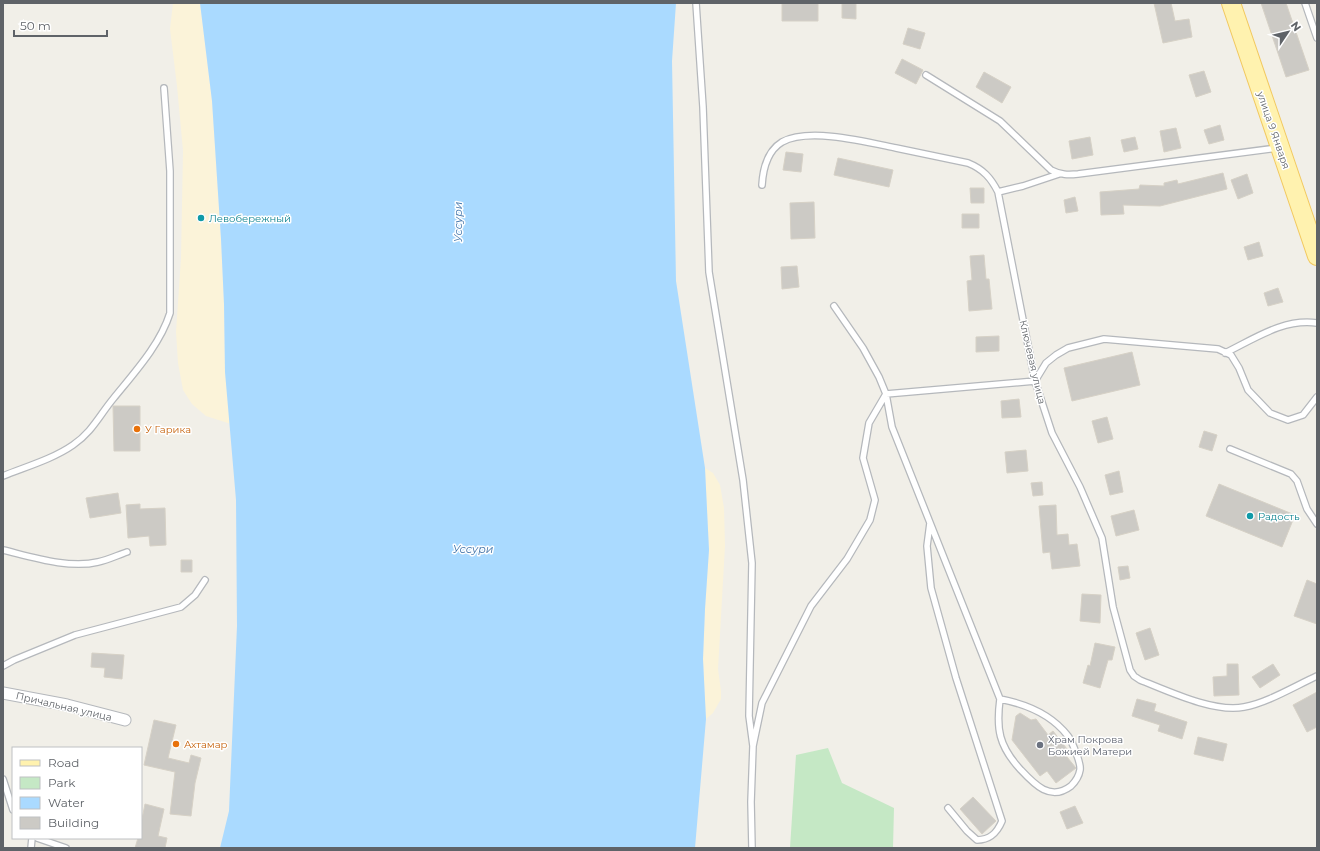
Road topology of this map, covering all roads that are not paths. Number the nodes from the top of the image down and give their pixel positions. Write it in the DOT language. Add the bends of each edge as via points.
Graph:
graph roads {
  1 [pos="696,3"];
  2 [pos="1231,3"];
  3 [pos="1305,3"];
  4 [pos="1317,20"];
  5 [pos="1313,25"];
  6 [pos="1317,38"];
  7 [pos="926,74"];
  8 [pos="164,88"];
  9 [pos="1279,147"];
  10 [pos="1059,174"];
  11 [pos="762,185"];
  12 [pos="998,192"];
  13 [pos="1317,256"];
  14 [pos="834,306"];
  15 [pos="1317,323"];
  16 [pos="1225,353"];
  17 [pos="1035,381"];
  18 [pos="886,394"];
  19 [pos="1317,397"];
  20 [pos="1230,449"];
  21 [pos="3,476"];
  22 [pos="930,523"];
  23 [pos="1317,524"];
  24 [pos="3,550"];
  25 [pos="127,552"];
  26 [pos="205,580"];
  27 [pos="3,666"];
  28 [pos="1317,676"];
  29 [pos="3,693"];
  30 [pos="1000,699"];
  31 [pos="125,720"];
  32 [pos="753,746"];
  33 [pos="3,779"];
  34 [pos="12,807"];
  35 [pos="948,808"];
  36 [pos="40,839"];
  37 [pos="66,848"];
  38 [pos="752,848"];
  1 -- 32 [label="lane" via="709,272 743,480 752,563 749,716"];
  2 -- 9 [label="main road, улица 9 Января"];
  3 -- 5 [label="lane"];
  4 -- 5 [label="lane"];
  5 -- 6 [label="lane"];
  7 -- 10 [label="lane" via="1000,121"];
  8 -- 21 [label="lane" via="170,171 170,312 166,324 138,367 87,434 59,453"];
  9 -- 10 [label="lane" via="1078,174"];
  9 -- 13 [label="main road, улица 9 Января"];
  10 -- 12 [label="lane"];
  11 -- 12 [label="lane, Ключевая улица" via="766,161 774,148 782,142 798,137 837,136 968,163 982,170"];
  12 -- 17 [label="lane, Ключевая улица"];
  14 -- 18 [label="lane" via="863,348"];
  15 -- 16 [label="lane" via="1292,323"];
  16 -- 17 [label="lane" via="1218,349 1104,339 1068,348 1056,355 1046,363"];
  16 -- 19 [label="lane" via="1231,355 1248,390 1270,413 1288,420 1303,415"];
  17 -- 18 [label="lane"];
  17 -- 28 [label="lane, Ключевая улица" via="1052,432 1102,538 1113,607 1128,664 1134,676 1188,699 1235,708 1257,704"];
  18 -- 22 [label="lane" via="892,427"];
  18 -- 32 [label="lane" via="869,423 863,458 875,500 870,520 847,559 811,606 762,703"];
  20 -- 23 [label="lane" via="1291,474 1297,481 1307,509"];
  22 -- 30 [label="lane"];
  22 -- 35 [label="lane" via="927,546 931,588 956,678 1002,821 998,830 986,840 977,840 967,832"];
  24 -- 25 [label="lane" via="74,564 98,562"];
  26 -- 27 [label="lane" via="195,595 181,607 75,635"];
  29 -- 31 [label="street, Причальная улица" via="67,705"];
  30 -- 30 [label="lane" via="998,725 1009,755 1036,785 1050,792 1064,791 1074,783 1080,770 1069,737 1033,708"];
  32 -- 38 [label="lane"];
  33 -- 34 [label="lane"];
  36 -- 37 [label="lane"];
}
